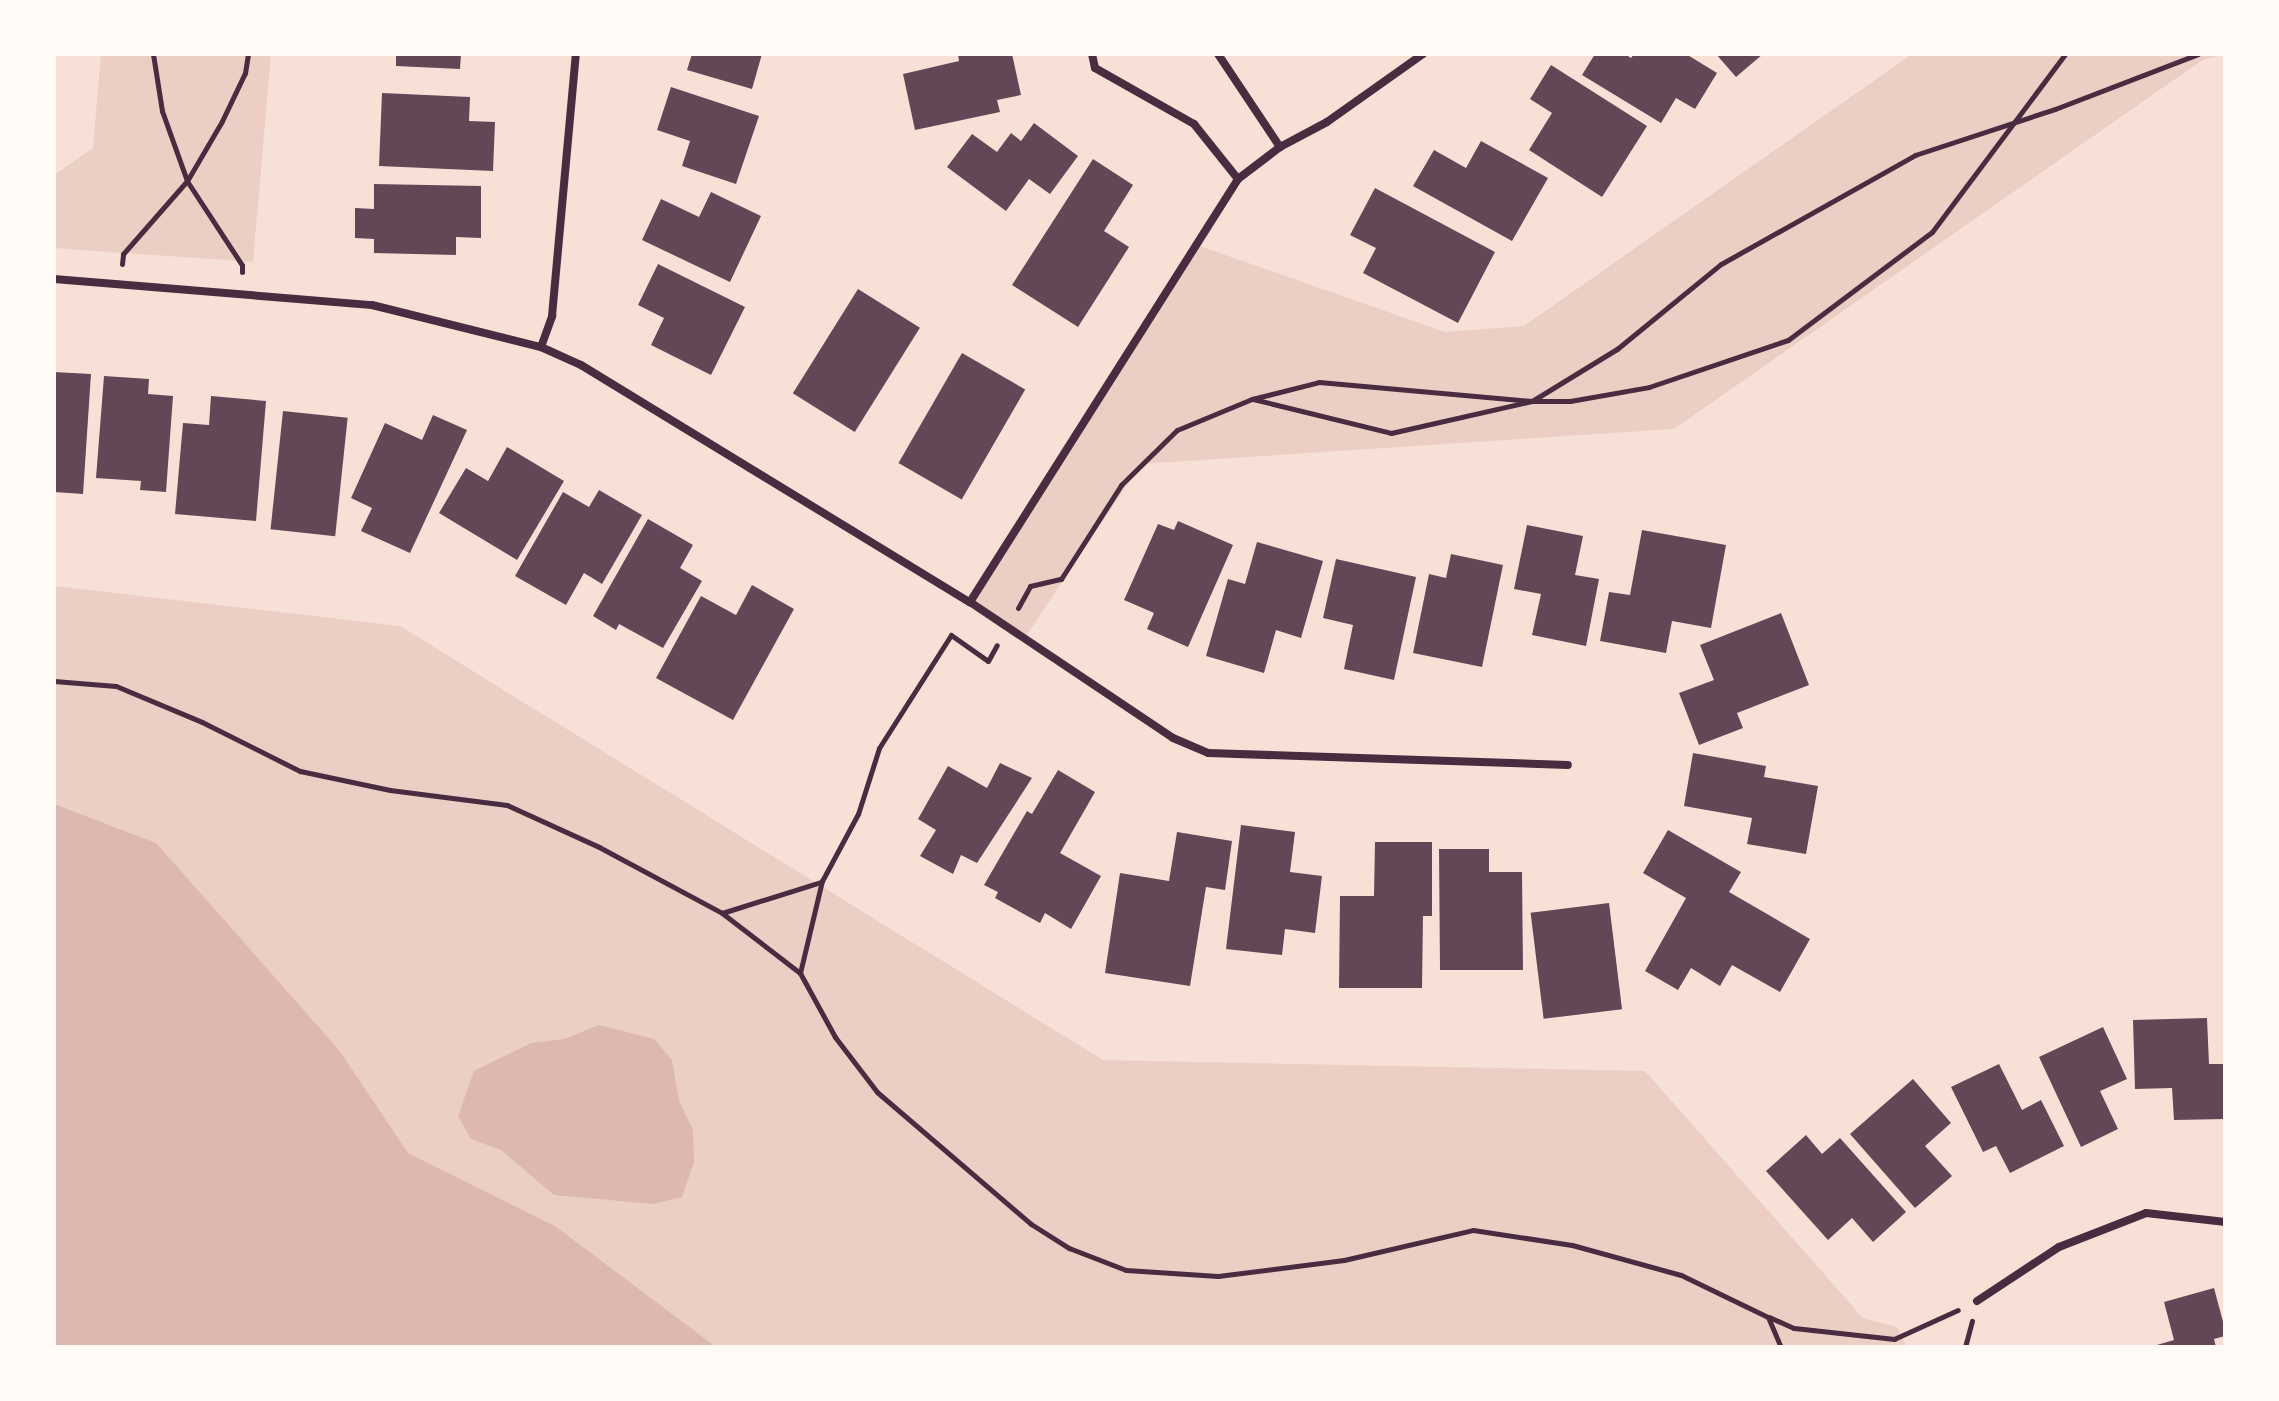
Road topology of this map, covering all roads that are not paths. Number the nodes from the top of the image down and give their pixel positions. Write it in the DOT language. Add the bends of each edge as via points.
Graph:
graph roads {
  1 [pos="576,54"];
  2 [pos="1092,54"];
  3 [pos="1218,54"];
  4 [pos="1423,54"];
  5 [pos="1280,147"];
  6 [pos="1238,179"];
  7 [pos="54,279"];
  8 [pos="541,347"];
  9 [pos="970,602"];
  10 [pos="1568,765"];
  11 [pos="2225,1222"];
  12 [pos="1977,1301"];
  1 -- 8 [label="street" via="552,316"];
  2 -- 6 [label="street" via="1095,68 1194,124"];
  3 -- 5 [label="street"];
  4 -- 5 [label="street" via="1327,122"];
  5 -- 6 [label="street"];
  6 -- 9 [label="street"];
  7 -- 8 [label="street" via="372,305"];
  8 -- 9 [label="street" via="581,365"];
  9 -- 10 [label="street" via="1173,738 1208,753"];
  11 -- 12 [label="street" via="2146,1213 2059,1247"];
}
